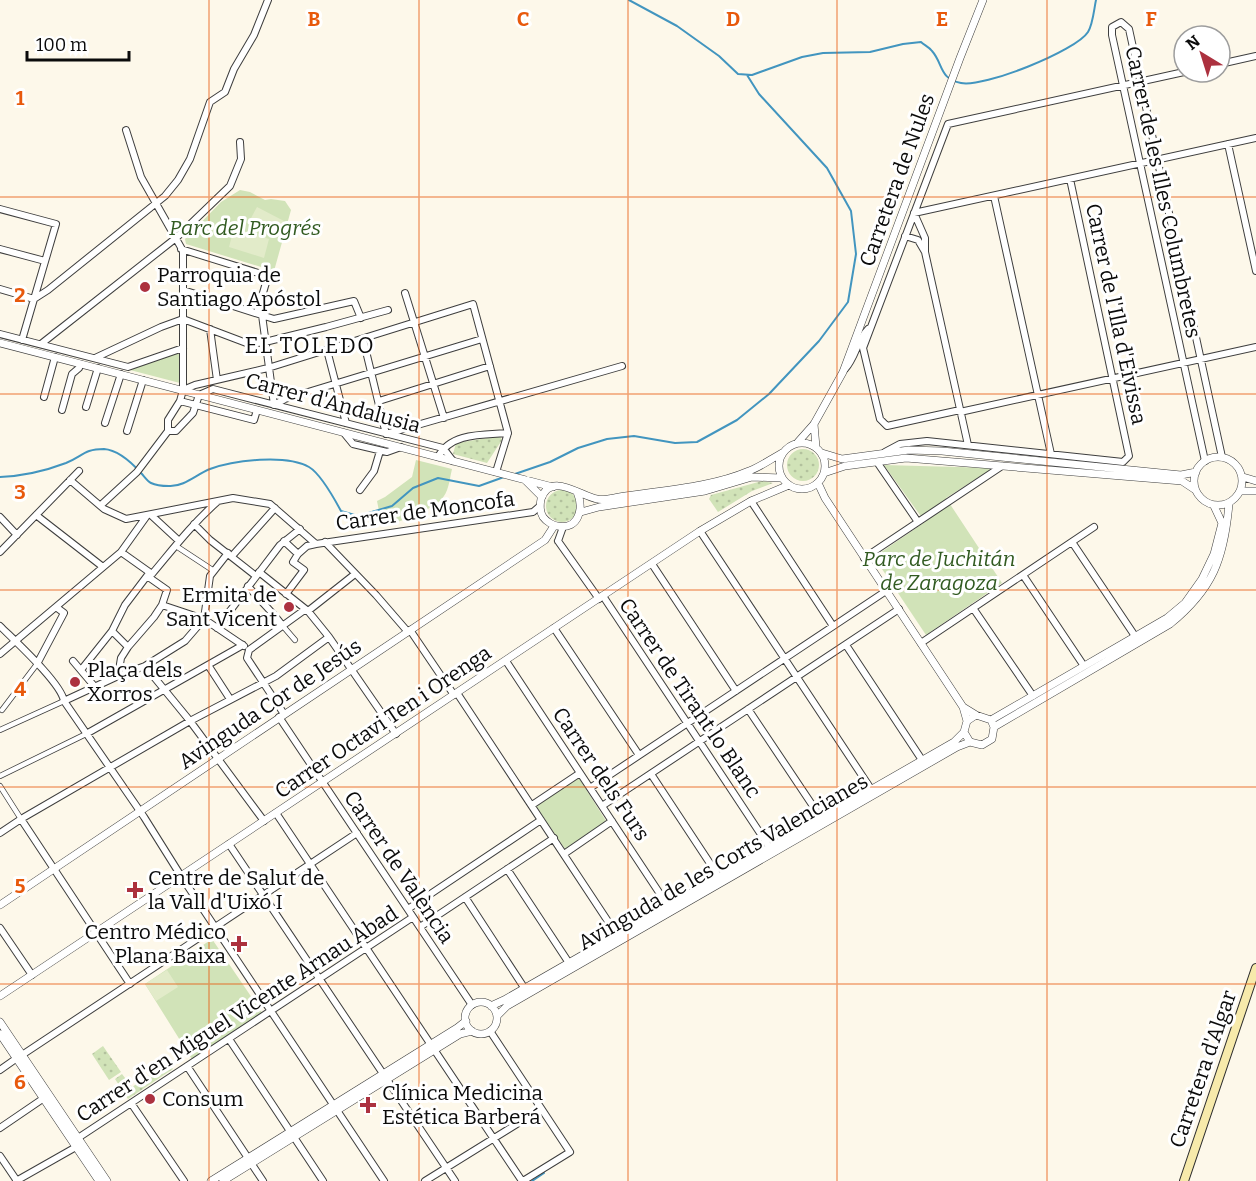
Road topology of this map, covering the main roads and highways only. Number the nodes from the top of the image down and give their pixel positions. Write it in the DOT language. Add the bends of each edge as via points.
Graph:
graph roads {
  1 [pos="1256,968"];
  2 [pos="1184,1181"];
  1 -- 2 [label="main road, Carretera d'Algar"];
}
